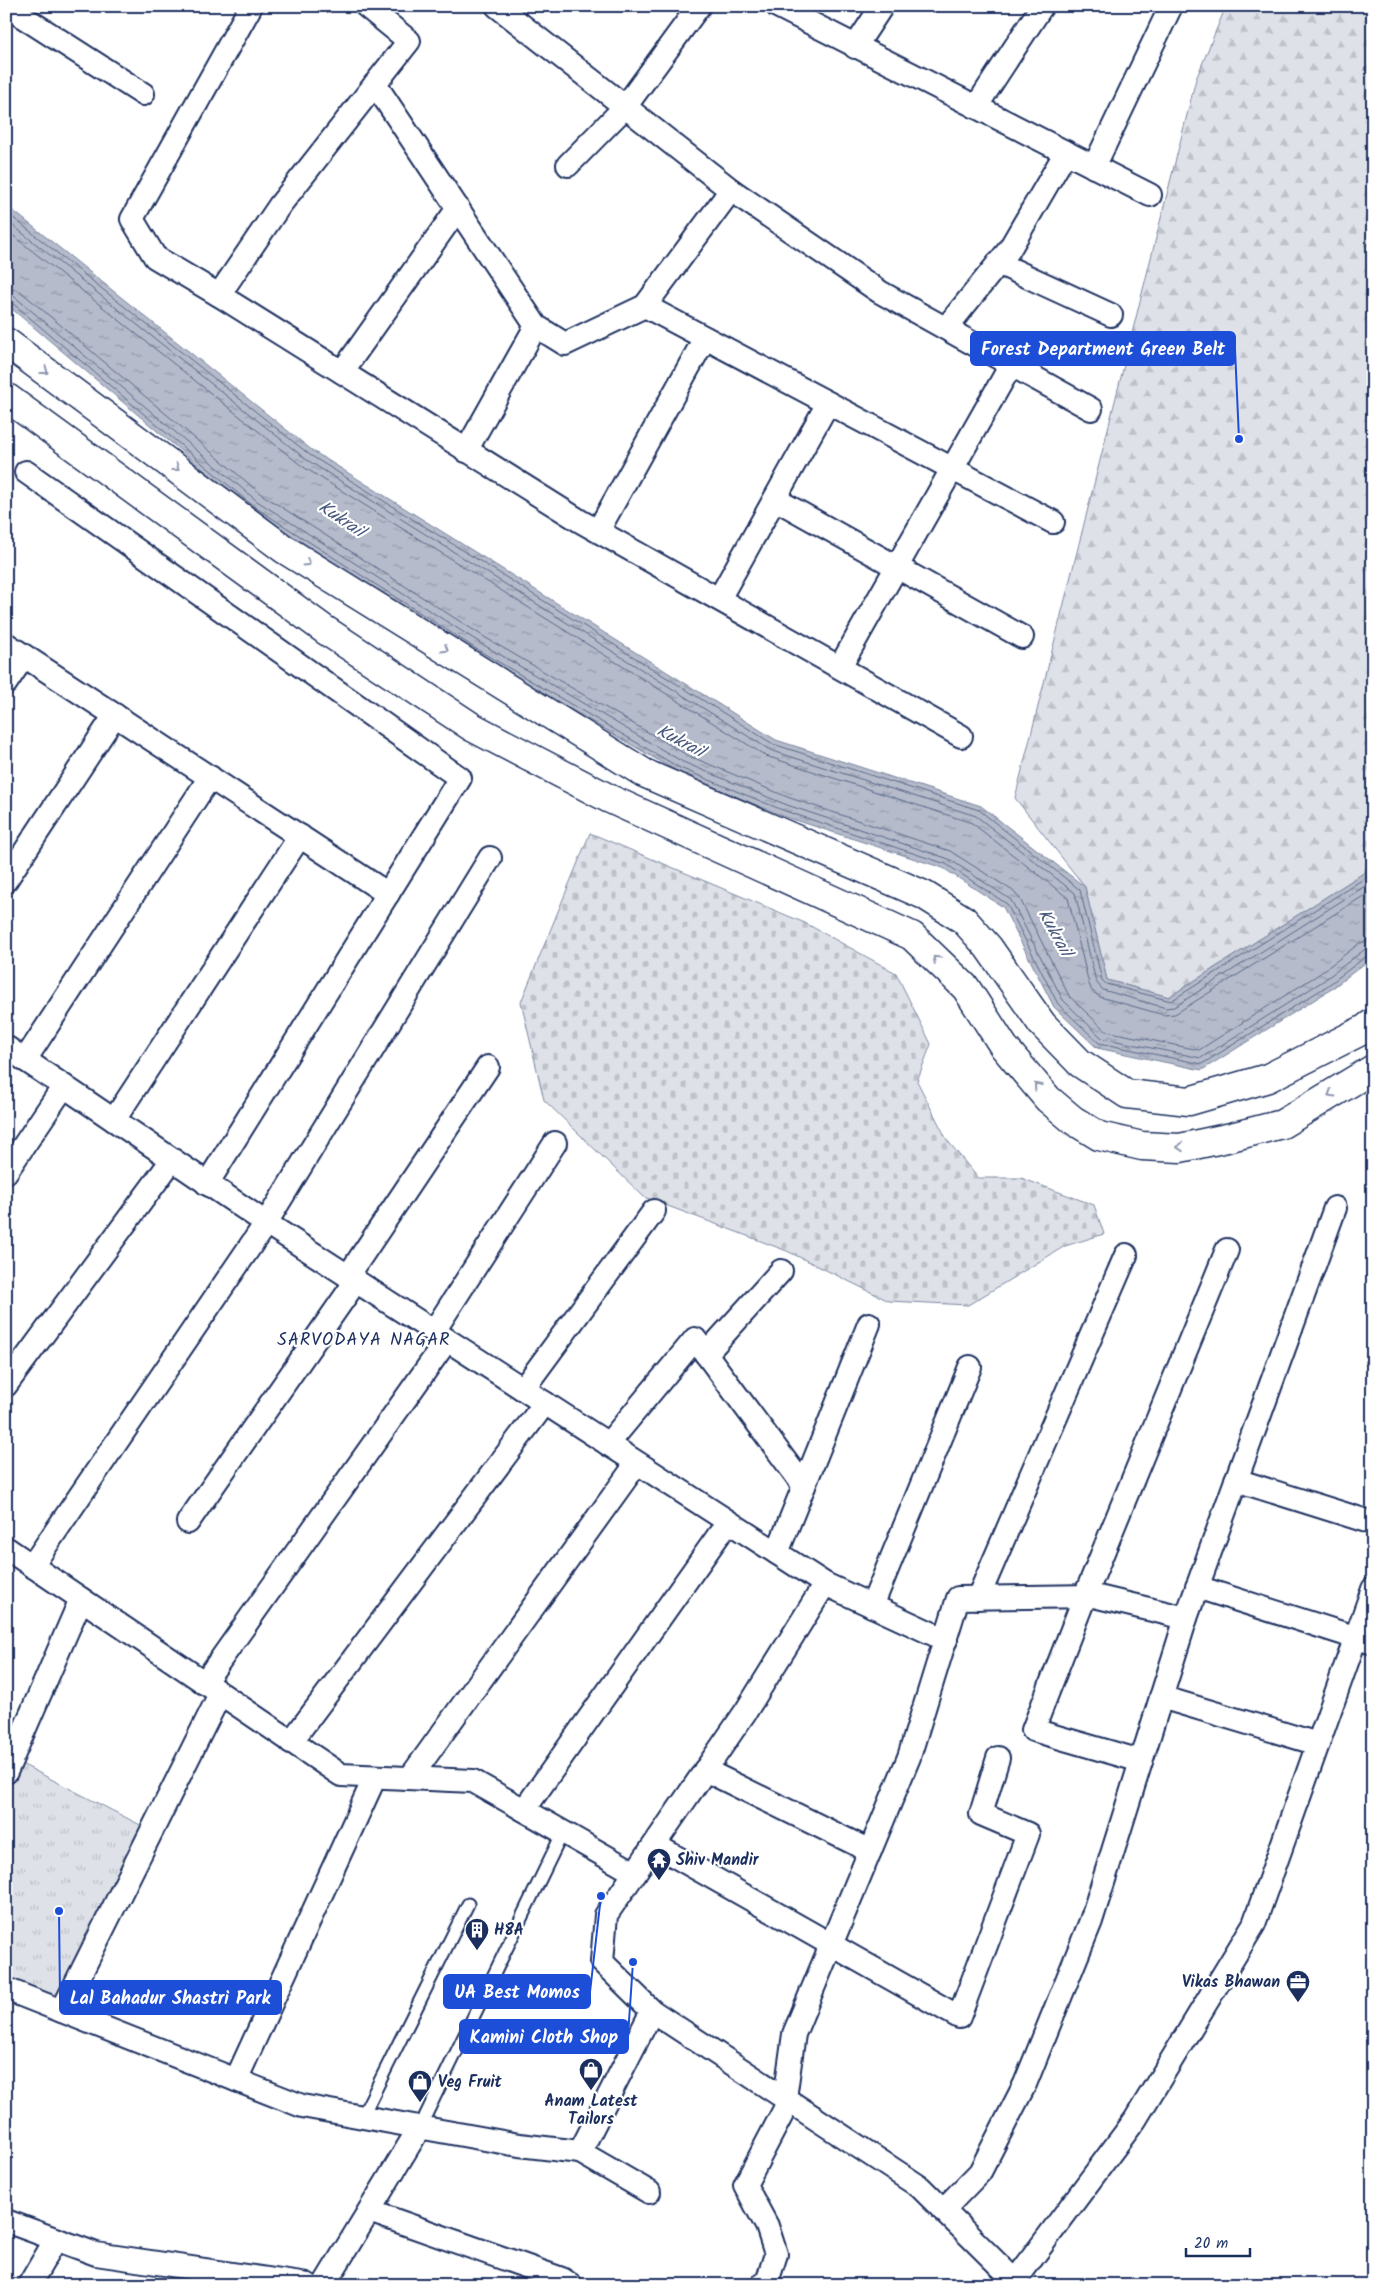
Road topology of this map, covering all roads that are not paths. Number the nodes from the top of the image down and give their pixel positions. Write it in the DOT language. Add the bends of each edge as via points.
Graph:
graph roads {
  1 [pos="6,6"];
  2 [pos="366,6"];
  3 [pos="497,6"];
  4 [pos="699,6"];
  5 [pos="777,6"];
  6 [pos="882,6"];
  7 [pos="1042,6"];
  8 [pos="1172,6"];
  9 [pos="248,8"];
  10 [pos="855,47"];
  11 [pos="374,84"];
  12 [pos="142,94"];
  13 [pos="625,107"];
  14 [pos="976,107"];
  15 [pos="1066,152"];
  16 [pos="568,165"];
  17 [pos="1094,166"];
  18 [pos="731,190"];
  19 [pos="1150,195"];
  20 [pos="458,208"];
  21 [pos="998,263"];
  22 [pos="219,295"];
  23 [pos="645,306"];
  24 [pos="1111,315"];
  25 [pos="536,326"];
  26 [pos="946,328"];
  27 [pos="705,338"];
  28 [pos="6,342"];
  29 [pos="1011,364"];
  30 [pos="342,372"];
  31 [pos="6,398"];
  32 [pos="828,404"];
  33 [pos="1091,409"];
  34 [pos="466,450"];
  35 [pos="952,469"];
  36 [pos="26,472"];
  37 [pos="775,499"];
  38 [pos="1053,522"];
  39 [pos="598,531"];
  40 [pos="897,567"];
  41 [pos="719,599"];
  42 [pos="1022,637"];
  43 [pos="15,650"];
  44 [pos="840,668"];
  45 [pos="6,683"];
  46 [pos="115,715"];
  47 [pos="961,736"];
  48 [pos="210,777"];
  49 [pos="300,836"];
  50 [pos="490,858"];
  51 [pos="6,880"];
  52 [pos="388,894"];
  53 [pos="1373,1023"];
  54 [pos="6,1047"];
  55 [pos="26,1060"];
  56 [pos="488,1067"];
  57 [pos="1373,1068"];
  58 [pos="64,1086"];
  59 [pos="114,1120"];
  60 [pos="555,1144"];
  61 [pos="172,1160"];
  62 [pos="6,1172"];
  63 [pos="207,1184"];
  64 [pos="1335,1208"];
  65 [pos="654,1210"];
  66 [pos="266,1223"];
  67 [pos="1227,1250"];
  68 [pos="1126,1255"];
  69 [pos="781,1271"];
  70 [pos="352,1279"];
  71 [pos="869,1324"];
  72 [pos="440,1336"];
  73 [pos="706,1354"];
  74 [pos="970,1367"];
  75 [pos="6,1385"];
  76 [pos="522,1388"];
  77 [pos="545,1403"];
  78 [pos="608,1444"];
  79 [pos="637,1463"];
  80 [pos="1236,1480"];
  81 [pos="804,1486"];
  82 [pos="188,1522"];
  83 [pos="728,1522"];
  84 [pos="1373,1523"];
  85 [pos="6,1548"];
  86 [pos="777,1553"];
  87 [pos="32,1566"];
  88 [pos="825,1584"];
  89 [pos="1197,1587"];
  90 [pos="1373,1589"];
  91 [pos="1085,1596"];
  92 [pos="978,1598"];
  93 [pos="82,1600"];
  94 [pos="872,1606"];
  95 [pos="1186,1618"];
  96 [pos="946,1640"];
  97 [pos="1364,1641"];
  98 [pos="212,1688"];
  99 [pos="1161,1697"];
  100 [pos="292,1742"];
  101 [pos="1318,1744"];
  102 [pos="998,1758"];
  103 [pos="1141,1761"];
  104 [pos="705,1770"];
  105 [pos="6,1772"];
  106 [pos="375,1777"];
  107 [pos="410,1778"];
  108 [pos="524,1810"];
  109 [pos="563,1832"];
  110 [pos="655,1844"];
  111 [pos="870,1851"];
  112 [pos="635,1873"];
  113 [pos="468,1904"];
  114 [pos="831,1945"];
  115 [pos="6,1989"];
  116 [pos="62,2011"];
  117 [pos="652,2011"];
  118 [pos="236,2080"];
  119 [pos="787,2100"];
  120 [pos="362,2117"];
  121 [pos="420,2127"];
  122 [pos="580,2152"];
  123 [pos="649,2192"];
  124 [pos="943,2210"];
  125 [pos="369,2211"];
  126 [pos="6,2221"];
  127 [pos="56,2240"];
  128 [pos="1017,2283"];
  129 [pos="29,2285"];
  130 [pos="308,2285"];
  131 [pos="324,2285"];
  132 [pos="571,2285"];
  133 [pos="762,2285"];
  1 -- 12 [label="street"];
  2 -- 11 [label="street" via="409,40"];
  3 -- 13 [label="street"];
  4 -- 13 [label="street"];
  5 -- 10 [label="street"];
  6 -- 10 [label="street"];
  7 -- 14 [label="street"];
  8 -- 17 [label="street"];
  9 -- 22 [label="street" via="132,219 155,258"];
  10 -- 14 [label="street"];
  11 -- 20 [label="street"];
  11 -- 22 [label="street" via="280,206"];
  13 -- 16 [label="street"];
  13 -- 18 [label="street"];
  14 -- 15 [label="street"];
  15 -- 17 [label="street"];
  15 -- 21 [label="street"];
  17 -- 19 [label="street"];
  18 -- 23 [label="street"];
  18 -- 26 [label="street" via="880,292"];
  20 -- 25 [label="street"];
  20 -- 30 [label="street"];
  21 -- 24 [label="street"];
  21 -- 26 [label="street"];
  22 -- 30 [label="street"];
  23 -- 25 [label="street" via="565,344"];
  23 -- 27 [label="street"];
  25 -- 34 [label="street"];
  26 -- 29 [label="street"];
  27 -- 32 [label="street"];
  27 -- 39 [label="street"];
  28 -- 53 [label="street, one-way" via="284,549 644,774 924,895 964,920 988,947 1042,1024 1080,1063 1127,1094 1189,1101 1268,1078"];
  29 -- 33 [label="street"];
  29 -- 35 [label="street"];
  30 -- 34 [label="street"];
  57 -- 31 [label="street, one-way" via="1282,1124 1227,1138 1180,1148 1142,1146 1099,1136 1073,1120 1048,1098 1004,1047 966,988 912,936 627,807 472,727 324,630"];
  32 -- 35 [label="street"];
  32 -- 37 [label="street"];
  34 -- 39 [label="street"];
  35 -- 38 [label="street"];
  35 -- 40 [label="street"];
  36 -- 52 [label="street" via="460,778"];
  37 -- 40 [label="street"];
  37 -- 41 [label="street"];
  39 -- 41 [label="street"];
  40 -- 42 [label="street"];
  40 -- 44 [label="street"];
  41 -- 44 [label="street"];
  43 -- 45 [label="street"];
  43 -- 46 [label="street"];
  44 -- 47 [label="street"];
  46 -- 48 [label="street"];
  46 -- 51 [label="street"];
  48 -- 49 [label="street"];
  48 -- 55 [label="street"];
  49 -- 52 [label="street"];
  49 -- 59 [label="street"];
  50 -- 66 [label="street"];
  52 -- 63 [label="street"];
  54 -- 55 [label="street"];
  55 -- 58 [label="street"];
  56 -- 70 [label="street"];
  58 -- 59 [label="street"];
  58 -- 62 [label="street"];
  59 -- 61 [label="street"];
  60 -- 72 [label="street"];
  61 -- 63 [label="street"];
  61 -- 75 [label="street"];
  63 -- 66 [label="street"];
  64 -- 80 [label="street"];
  65 -- 76 [label="street"];
  66 -- 70 [label="street"];
  66 -- 87 [label="street"];
  67 -- 91 [label="street"];
  68 -- 92 [label="street"];
  69 -- 73 [label="street"];
  70 -- 72 [label="street"];
  70 -- 82 [label="street"];
  71 -- 81 [label="street"];
  72 -- 76 [label="street"];
  72 -- 98 [label="street"];
  73 -- 78 [label="street" via="695,1339"];
  73 -- 81 [label="street"];
  74 -- 94 [label="street"];
  76 -- 77 [label="street"];
  77 -- 78 [label="street"];
  77 -- 100 [label="street"];
  78 -- 79 [label="street"];
  79 -- 83 [label="street"];
  79 -- 107 [label="street"];
  80 -- 84 [label="street"];
  80 -- 89 [label="street"];
  81 -- 86 [label="street"];
  83 -- 86 [label="street"];
  83 -- 108 [label="street"];
  85 -- 87 [label="street"];
  86 -- 88 [label="street"];
  87 -- 93 [label="street"];
  88 -- 94 [label="street"];
  88 -- 104 [label="street" via="746,1712"];
  89 -- 95 [label="street"];
  89 -- 97 [label="street"];
  90 -- 97 [label="street"];
  91 -- 92 [label="street"];
  91 -- 95 [label="street"];
  91 -- 103 [label="street" via="1033,1730"];
  92 -- 96 [label="street" via="958,1598"];
  93 -- 98 [label="street"];
  93 -- 105 [label="street"];
  94 -- 96 [label="street"];
  95 -- 99 [label="street"];
  96 -- 111 [label="street" via="909,1758"];
  97 -- 101 [label="street"];
  98 -- 100 [label="street"];
  98 -- 116 [label="street"];
  99 -- 101 [label="street"];
  99 -- 103 [label="street"];
  100 -- 106 [label="street" via="340,1775"];
  101 -- 128 [label="street" via="1254,1924 1135,2120"];
  102 -- 114 [label="street" via="980,1814 1028,1834 959,2017"];
  103 -- 124 [label="street" via="1091,1921 1025,2084 980,2172"];
  104 -- 110 [label="street"];
  104 -- 111 [label="street"];
  106 -- 107 [label="street"];
  106 -- 118 [label="street"];
  107 -- 108 [label="street" via="473,1781"];
  108 -- 109 [label="street"];
  109 -- 112 [label="street"];
  109 -- 121 [label="lane"];
  110 -- 112 [label="street"];
  110 -- 114 [label="street"];
  111 -- 114 [label="street"];
  112 -- 117 [label="street" via="606,1915 602,1962"];
  113 -- 120 [label="lane"];
  114 -- 119 [label="street" via="794,2034"];
  115 -- 116 [label="street"];
  116 -- 118 [label="street"];
  117 -- 119 [label="street"];
  117 -- 122 [label="street"];
  118 -- 120 [label="street" via="302,2106"];
  119 -- 124 [label="street" via="920,2187"];
  119 -- 133 [label="street" via="745,2185 767,2226 776,2254 767,2282"];
  120 -- 121 [label="street"];
  121 -- 122 [label="street" via="536,2148"];
  121 -- 125 [label="street"];
  122 -- 123 [label="street"];
  124 -- 128 [label="street"];
  125 -- 131 [label="street"];
  125 -- 132 [label="street"];
  126 -- 127 [label="street"];
  127 -- 129 [label="street"];
  127 -- 130 [label="street" via="96,2254"];
}
